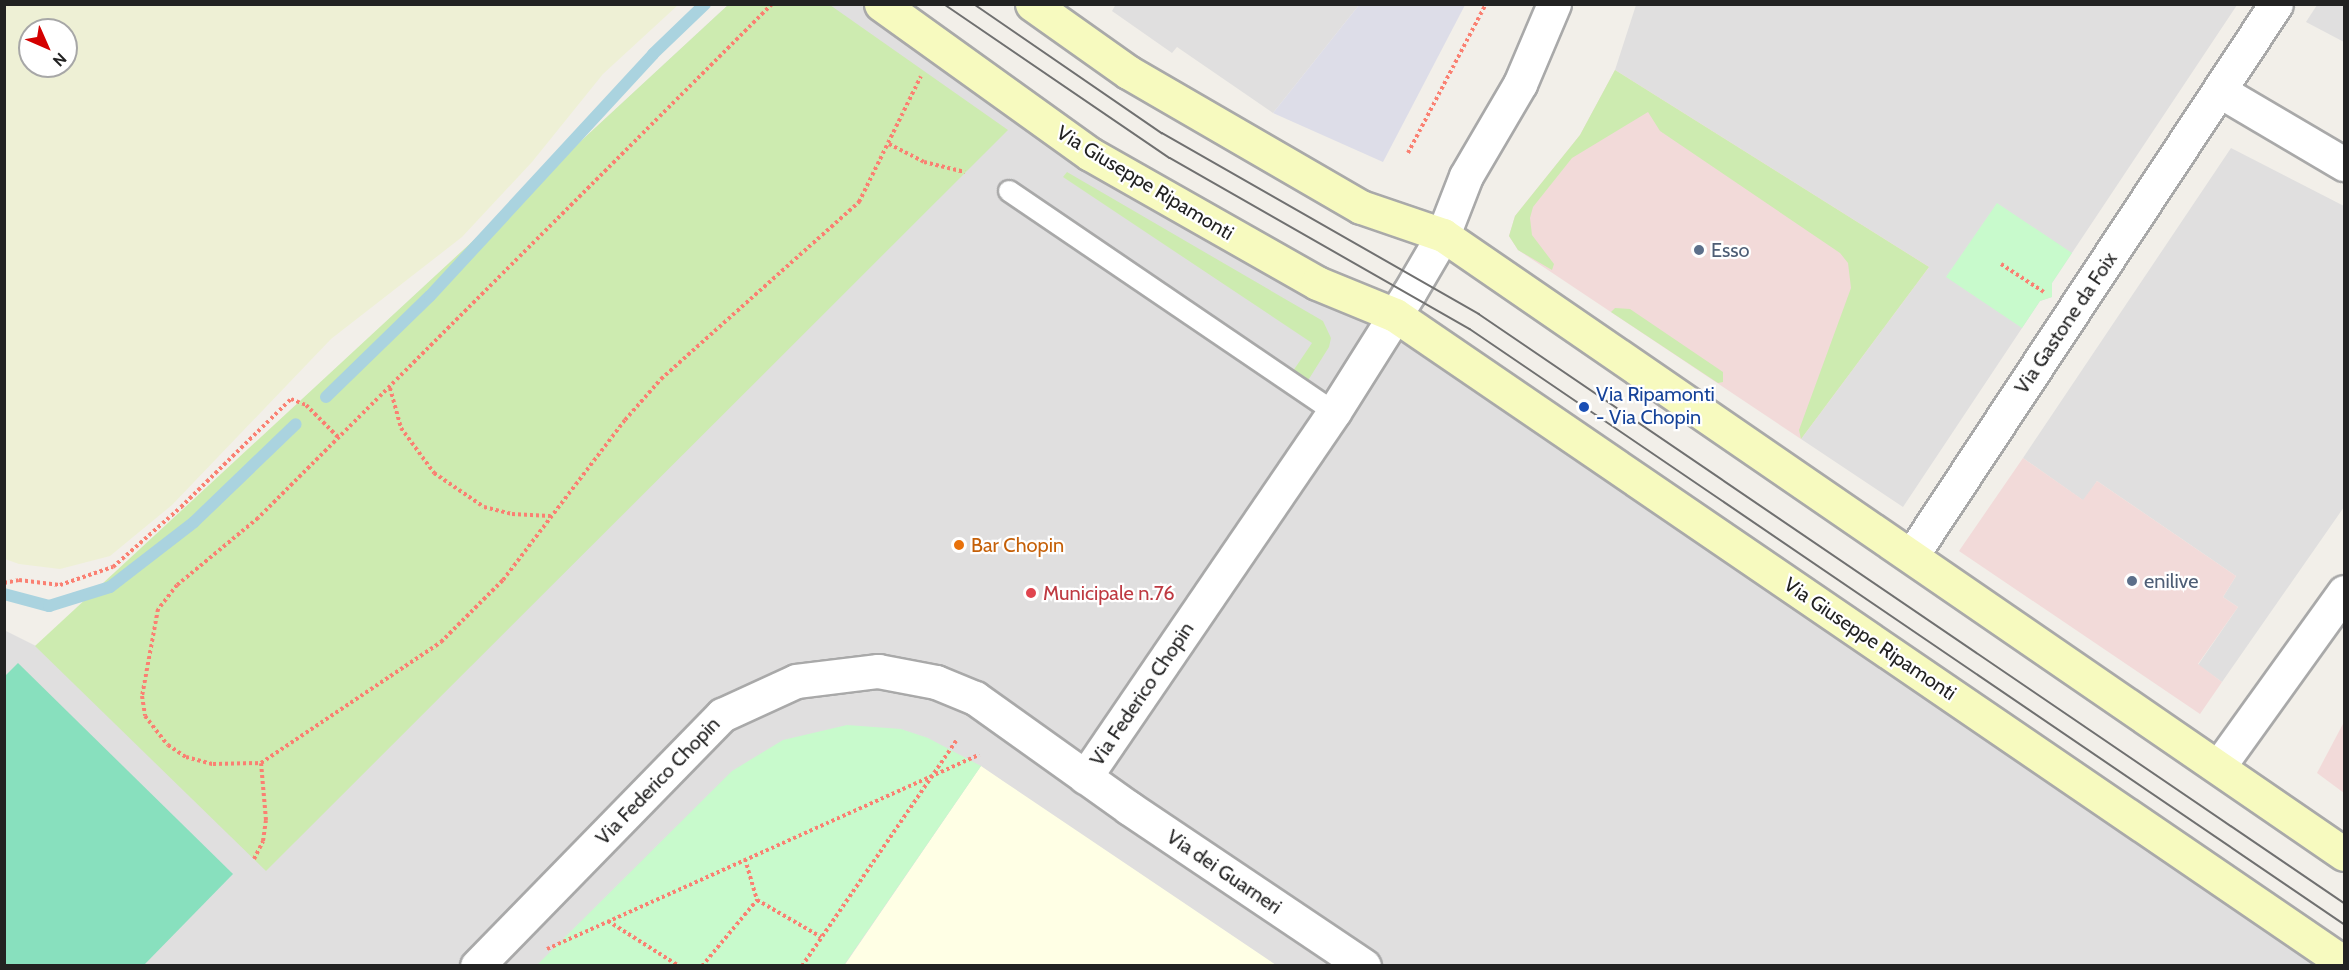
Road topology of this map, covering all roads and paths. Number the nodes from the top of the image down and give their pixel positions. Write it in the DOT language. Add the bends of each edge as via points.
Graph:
graph roads {
  1 [pos="772,4"];
  2 [pos="881,4"];
  3 [pos="1032,4"];
  4 [pos="1486,4"];
  5 [pos="1554,4"];
  6 [pos="2276,4"];
  7 [pos="923,70"];
  8 [pos="2220,91"];
  9 [pos="889,144"];
  10 [pos="1408,153"];
  11 [pos="2344,164"];
  12 [pos="965,172"];
  13 [pos="1009,191"];
  14 [pos="1443,235"];
  15 [pos="2001,264"];
  16 [pos="2052,297"];
  17 [pos="1395,315"];
  18 [pos="390,387"];
  19 [pos="1334,412"];
  20 [pos="339,438"];
  21 [pos="551,516"];
  22 [pos="1912,555"];
  23 [pos="4,583"];
  24 [pos="2344,592"];
  25 [pos="956,741"];
  26 [pos="978,755"];
  27 [pos="261,763"];
  28 [pos="2219,766"];
  29 [pos="932,776"];
  30 [pos="1085,777"];
  31 [pos="2344,854"];
  32 [pos="254,859"];
  33 [pos="746,860"];
  34 [pos="757,900"];
  35 [pos="608,921"];
  36 [pos="821,937"];
  37 [pos="544,950"];
  38 [pos="2344,963"];
  39 [pos="477,966"];
  40 [pos="679,966"];
  41 [pos="702,966"];
  42 [pos="802,966"];
  43 [pos="1364,966"];
  1 -- 18 [label="path"];
  2 -- 17 [label="street, Via Giuseppe Ripamonti" via="1090,154 1317,283"];
  3 -- 14 [label="street" via="1128,72 1361,207"];
  4 -- 10 [label="path"];
  5 -- 14 [label="street" via="1520,84 1466,176"];
  6 -- 8 [label="street, Via Gastone da Foix"];
  7 -- 9 [label="path"];
  8 -- 11 [label="street"];
  8 -- 22 [label="street, Via Gastone da Foix"];
  9 -- 12 [label="path" via="924,162"];
  9 -- 21 [label="path" via="859,202 661,379"];
  13 -- 19 [label="lane"];
  14 -- 17 [label="street"];
  14 -- 22 [label="street"];
  15 -- 16 [label="path"];
  17 -- 19 [label="street, Via Federico Chopin"];
  17 -- 38 [label="street, Via Giuseppe Ripamonti"];
  18 -- 20 [label="path"];
  18 -- 21 [label="path" via="393,410 401,428 434,473 484,507 512,514"];
  19 -- 30 [label="street, Via Federico Chopin"];
  20 -- 23 [label="path" via="306,405 291,399 181,507 113,567 60,585 19,580"];
  20 -- 27 [label="path" via="258,518 177,585 158,609 150,639 142,696 145,716 154,731 186,757 237,766"];
  21 -- 27 [label="path" via="503,580 441,642"];
  22 -- 28 [label="street"];
  24 -- 28 [label="street"];
  25 -- 29 [label="path"];
  26 -- 29 [label="path"];
  27 -- 32 [label="path" via="266,820 263,841"];
  28 -- 31 [label="street"];
  29 -- 33 [label="path"];
  29 -- 36 [label="path"];
  30 -- 39 [label="street, Via Federico Chopin" via="975,698 936,682 878,670 796,681 722,715"];
  30 -- 43 [label="street, Via dei Guarneri"];
  33 -- 34 [label="path"];
  33 -- 35 [label="path"];
  34 -- 36 [label="path"];
  34 -- 41 [label="path"];
  35 -- 37 [label="path"];
  35 -- 40 [label="path"];
  36 -- 42 [label="path"];
}
